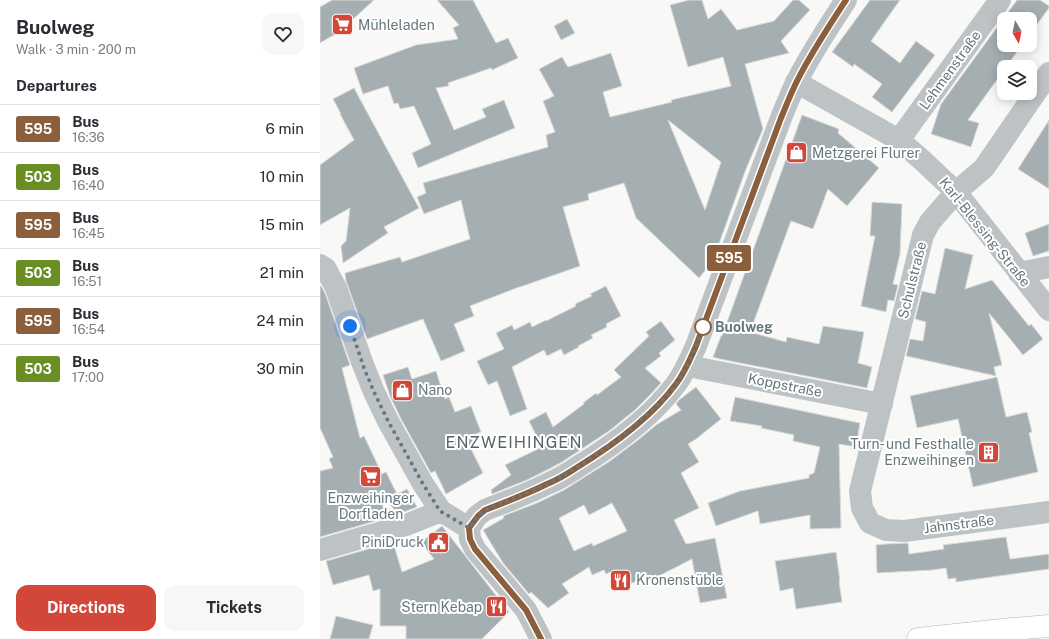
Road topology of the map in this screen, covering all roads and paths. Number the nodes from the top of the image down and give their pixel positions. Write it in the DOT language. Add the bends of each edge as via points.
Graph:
graph roads {
  1 [pos="846,0"];
  2 [pos="1000,0"];
  3 [pos="1049,73"];
  4 [pos="796,82"];
  5 [pos="899,140"];
  6 [pos="956,192"];
  7 [pos="320,265"];
  8 [pos="1049,267"];
  9 [pos="1019,273"];
  10 [pos="1049,310"];
  11 [pos="688,363"];
  12 [pos="882,404"];
  13 [pos="440,511"];
  14 [pos="1049,512"];
  15 [pos="870,523"];
  16 [pos="469,528"];
  17 [pos="320,550"];
  18 [pos="1049,626"];
  19 [pos="541,639"];
  20 [pos="918,639"];
  1 -- 4 [label="street"];
  2 -- 5 [label="street, Lehmenstraße"];
  3 -- 6 [label="street, Schulstraße" via="984,168"];
  4 -- 5 [label="street, Karl-Blessing-Straße"];
  4 -- 11 [label="street"];
  5 -- 6 [label="street, Karl-Blessing-Straße"];
  6 -- 9 [label="street, Karl-Blessing-Straße"];
  6 -- 12 [label="street, Schulstraße" via="930,222 923,235"];
  7 -- 13 [label="street" via="326,269 336,288 364,368 385,415"];
  8 -- 9 [label="street"];
  9 -- 10 [label="street, Karl-Blessing-Straße"];
  11 -- 12 [label="street, Koppstraße" via="698,368"];
  11 -- 16 [label="street" via="677,383 658,404 606,449 548,484 485,510"];
  12 -- 15 [label="street, Schulstraße" via="860,491 862,508"];
  13 -- 16 [label="street"];
  13 -- 17 [label="street" via="406,525"];
  14 -- 15 [label="street, Jahnstraße" via="904,531 886,530"];
  16 -- 19 [label="street" via="470,539 475,549 526,610"];
  18 -- 20 [label="main road"];
}
